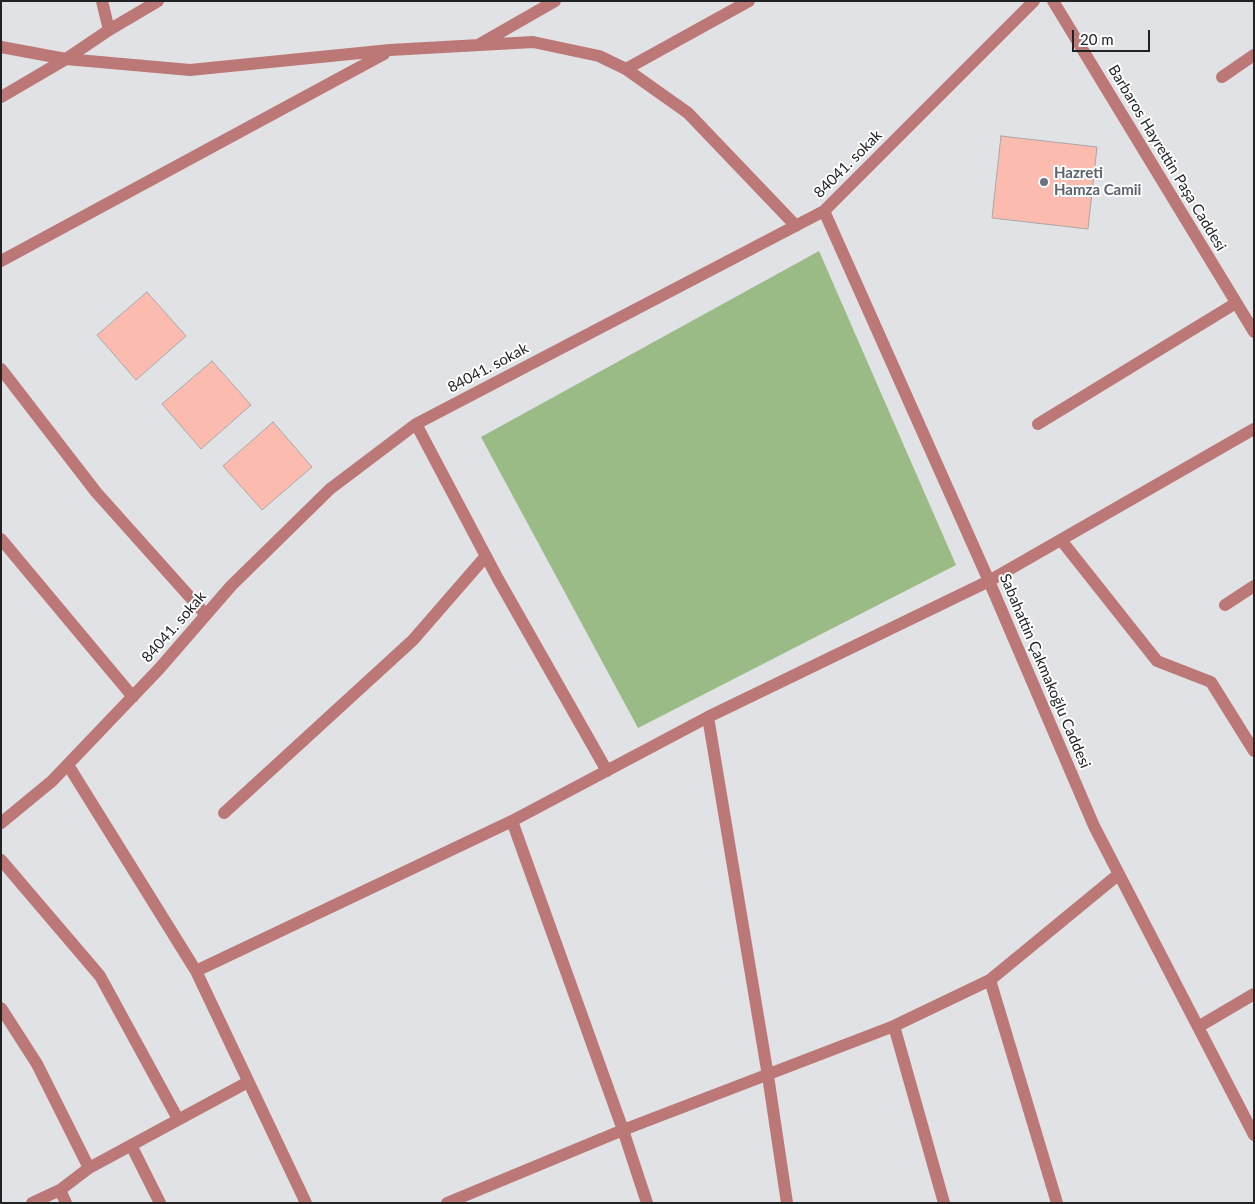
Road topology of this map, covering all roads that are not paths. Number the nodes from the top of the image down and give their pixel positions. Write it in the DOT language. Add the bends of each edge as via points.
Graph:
graph roads {
  1 [pos="102,1"];
  2 [pos="158,1"];
  3 [pos="555,1"];
  4 [pos="749,1"];
  5 [pos="1034,1"];
  6 [pos="1053,1"];
  7 [pos="109,30"];
  8 [pos="475,46"];
  9 [pos="1,48"];
  10 [pos="390,50"];
  11 [pos="1254,55"];
  12 [pos="66,59"];
  13 [pos="626,69"];
  14 [pos="1222,77"];
  15 [pos="1,97"];
  16 [pos="824,210"];
  17 [pos="796,226"];
  18 [pos="1,261"];
  19 [pos="1236,303"];
  20 [pos="1254,332"];
  21 [pos="1,369"];
  22 [pos="416,424"];
  23 [pos="1038,424"];
  24 [pos="1254,430"];
  25 [pos="1,539"];
  26 [pos="1061,540"];
  27 [pos="486,556"];
  28 [pos="989,581"];
  29 [pos="1254,586"];
  30 [pos="1225,605"];
  31 [pos="206,615"];
  32 [pos="133,697"];
  33 [pos="708,716"];
  34 [pos="1254,751"];
  35 [pos="68,765"];
  36 [pos="607,771"];
  37 [pos="224,813"];
  38 [pos="512,821"];
  39 [pos="1,823"];
  40 [pos="1,860"];
  41 [pos="1119,874"];
  42 [pos="196,970"];
  43 [pos="990,980"];
  44 [pos="1254,994"];
  45 [pos="1,1008"];
  46 [pos="894,1026"];
  47 [pos="1198,1027"];
  48 [pos="768,1076"];
  49 [pos="248,1082"];
  50 [pos="178,1119"];
  51 [pos="623,1130"];
  52 [pos="1254,1135"];
  53 [pos="131,1144"];
  54 [pos="88,1168"];
  55 [pos="60,1190"];
  56 [pos="32,1203"];
  57 [pos="66,1203"];
  58 [pos="160,1203"];
  59 [pos="306,1203"];
  60 [pos="447,1203"];
  61 [pos="646,1203"];
  62 [pos="787,1203"];
  63 [pos="944,1203"];
  64 [pos="1057,1203"];
  1 -- 7 [label="street"];
  2 -- 7 [label="street"];
  3 -- 8 [label="street"];
  4 -- 13 [label="street"];
  5 -- 16 [label="street, 84041. sokak"];
  6 -- 19 [label="street, Barbaros Hayrettin Paşa Caddesi"];
  7 -- 12 [label="street"];
  8 -- 10 [label="street"];
  8 -- 13 [label="street" via="533,42 599,56"];
  9 -- 12 [label="street"];
  10 -- 12 [label="street" via="190,70"];
  10 -- 18 [label="street"];
  11 -- 14 [label="street"];
  12 -- 15 [label="street"];
  13 -- 17 [label="street" via="688,113"];
  16 -- 17 [label="street, 84041. sokak"];
  16 -- 28 [label="street, Sabahattin Çakmakoğlu Caddesi"];
  17 -- 22 [label="street, 84041. sokak"];
  19 -- 20 [label="street, Barbaros Hayrettin Paşa Caddesi"];
  19 -- 23 [label="street"];
  21 -- 31 [label="street" via="96,492"];
  22 -- 27 [label="street"];
  22 -- 31 [label="street, 84041. sokak" via="330,490"];
  24 -- 26 [label="street"];
  25 -- 32 [label="street"];
  26 -- 28 [label="street"];
  26 -- 34 [label="street" via="1156,661 1211,682"];
  27 -- 36 [label="street"];
  27 -- 37 [label="street" via="413,640"];
  28 -- 33 [label="street"];
  28 -- 41 [label="street, Sabahattin Çakmakoğlu Caddesi" via="1094,826"];
  29 -- 30 [label="street"];
  31 -- 32 [label="street, 84041. sokak"];
  32 -- 35 [label="street, 84041. sokak"];
  33 -- 36 [label="street"];
  33 -- 48 [label="street"];
  35 -- 39 [label="street, 84041. sokak"];
  35 -- 42 [label="street"];
  36 -- 38 [label="street"];
  38 -- 42 [label="street"];
  38 -- 51 [label="street"];
  40 -- 50 [label="street" via="100,976"];
  41 -- 43 [label="street"];
  41 -- 47 [label="street, Sabahattin Çakmakoğlu Caddesi"];
  42 -- 49 [label="street"];
  43 -- 46 [label="street"];
  43 -- 64 [label="street"];
  44 -- 47 [label="street"];
  45 -- 54 [label="street" via="38,1064"];
  46 -- 48 [label="street"];
  46 -- 63 [label="street"];
  47 -- 52 [label="street, Sabahattin Çakmakoğlu Caddesi"];
  48 -- 51 [label="street"];
  48 -- 62 [label="street"];
  49 -- 50 [label="street"];
  49 -- 59 [label="street"];
  50 -- 53 [label="street"];
  51 -- 60 [label="street"];
  51 -- 61 [label="street"];
  53 -- 54 [label="street"];
  53 -- 58 [label="street"];
  54 -- 55 [label="street"];
  55 -- 56 [label="street"];
  55 -- 57 [label="street"];
}
